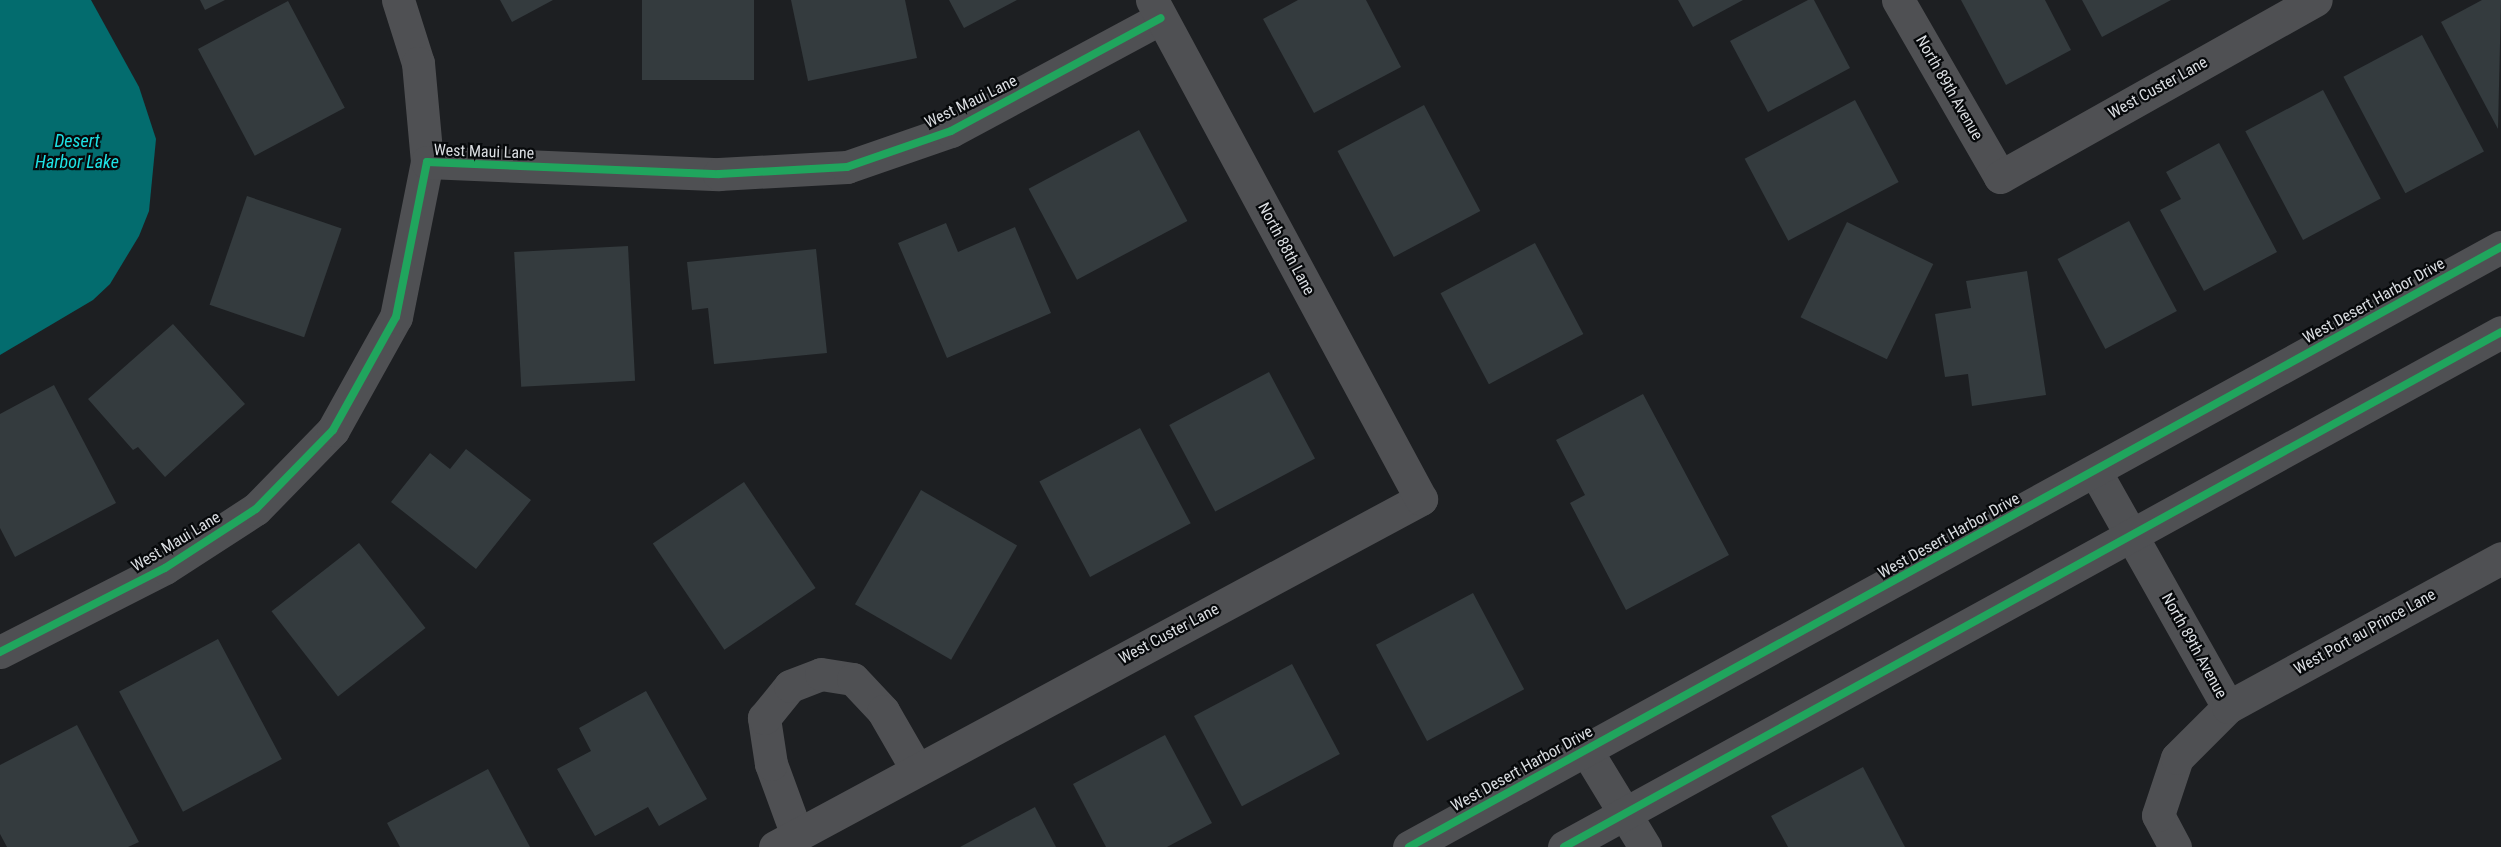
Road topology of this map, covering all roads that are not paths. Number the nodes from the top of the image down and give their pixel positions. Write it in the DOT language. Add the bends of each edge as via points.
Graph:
graph roads {
  1 [pos="398,0"];
  2 [pos="1898,0"];
  3 [pos="2316,0"];
  4 [pos="1156,9"];
  5 [pos="427,162"];
  6 [pos="2000,177"];
  7 [pos="2501,247"];
  8 [pos="2501,332"];
  9 [pos="2095,471"];
  10 [pos="1421,499"];
  11 [pos="2132,536"];
  12 [pos="2501,558"];
  13 [pos="0,652"];
  14 [pos="2228,707"];
  15 [pos="1586,750"];
  16 [pos="917,770"];
  17 [pos="1623,815"];
  18 [pos="786,841"];
  19 [pos="1409,847"];
  20 [pos="1564,847"];
  21 [pos="1645,847"];
  22 [pos="2175,847"];
  1 -- 5 [label="street" via="418,63"];
  2 -- 6 [label="street, North 89th Avenue"];
  3 -- 6 [label="street, West Custer Lane"];
  4 -- 5 [label="street, West Maui Lane" via="951,131 847,167 719,174"];
  4 -- 10 [label="street, North 88th Lane"];
  5 -- 13 [label="street, West Maui Lane" via="396,317 333,430 256,510 165,568"];
  7 -- 9 [label="street, West Desert Harbor Drive"];
  8 -- 11 [label="street"];
  9 -- 11 [label="street, North 89th Avenue"];
  9 -- 15 [label="street, West Desert Harbor Drive"];
  10 -- 16 [label="street, West Custer Lane"];
  11 -- 14 [label="street, North 89th Avenue"];
  11 -- 17 [label="street"];
  12 -- 14 [label="street, West Port au Prince Lane"];
  14 -- 22 [label="street, North 89th Avenue" via="2177,758 2158,815"];
  15 -- 17 [label="street"];
  15 -- 19 [label="street, West Desert Harbor Drive"];
  16 -- 18 [label="street, West Custer Lane"];
  16 -- 18 [label="street, West Custer Lane" via="883,711 853,679 821,674 790,686 764,718"];
  17 -- 20 [label="street"];
  17 -- 21 [label="street"];
}
